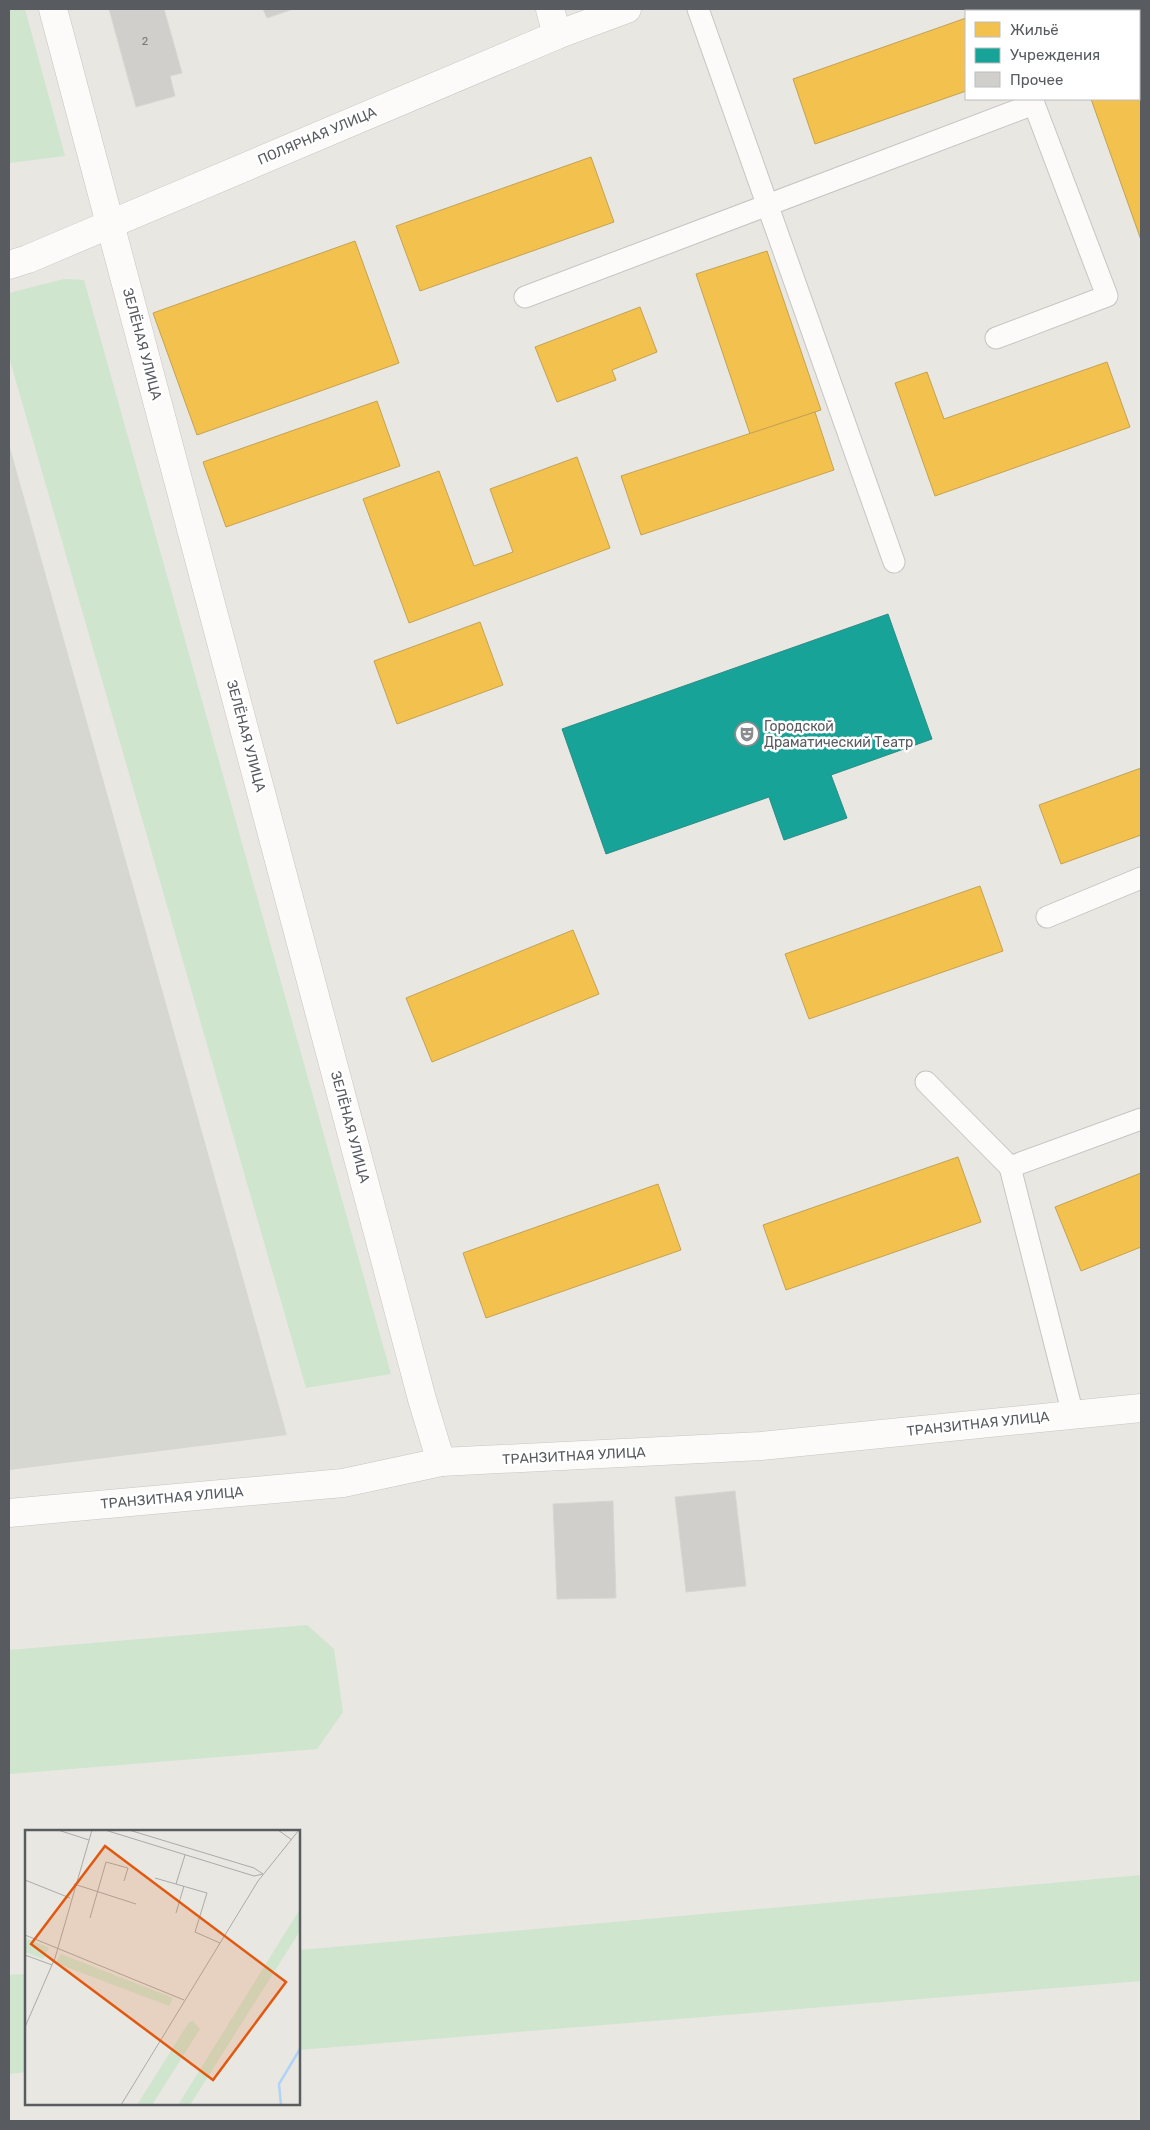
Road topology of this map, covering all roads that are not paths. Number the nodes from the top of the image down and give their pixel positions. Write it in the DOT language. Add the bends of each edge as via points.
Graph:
graph roads {
  1 [pos="52,9"];
  2 [pos="550,9"];
  3 [pos="627,9"];
  4 [pos="698,9"];
  5 [pos="557,35"];
  6 [pos="768,204"];
  7 [pos="109,223"];
  8 [pos="9,265"];
  9 [pos="525,296"];
  10 [pos="996,338"];
  11 [pos="894,562"];
  12 [pos="1141,878"];
  13 [pos="1047,917"];
  14 [pos="926,1082"];
  15 [pos="1141,1119"];
  16 [pos="1010,1167"];
  17 [pos="1141,1408"];
  18 [pos="1073,1415"];
  19 [pos="441,1462"];
  20 [pos="9,1513"];
  1 -- 7 [label="street, ЗЕЛЁНАЯ УЛИЦА"];
  2 -- 5 [label="street"];
  3 -- 5 [label="street, ПОЛЯРНАЯ УЛИЦА"];
  4 -- 6 [label="lane"];
  5 -- 7 [label="street, ПОЛЯРНАЯ УЛИЦА"];
  6 -- 9 [label="lane"];
  6 -- 10 [label="lane" via="1034,104 1107,296"];
  6 -- 11 [label="lane"];
  7 -- 8 [label="street, ПОЛЯРНАЯ УЛИЦА"];
  7 -- 19 [label="street, ЗЕЛЁНАЯ УЛИЦА"];
  12 -- 13 [label="lane"];
  14 -- 16 [label="lane"];
  15 -- 16 [label="lane"];
  16 -- 18 [label="lane"];
  17 -- 18 [label="street, ТРАНЗИТНАЯ УЛИЦА"];
  18 -- 19 [label="street, ТРАНЗИТНАЯ УЛИЦА" via="761,1446"];
  19 -- 20 [label="street, ТРАНЗИТНАЯ УЛИЦА" via="343,1483"];
}
